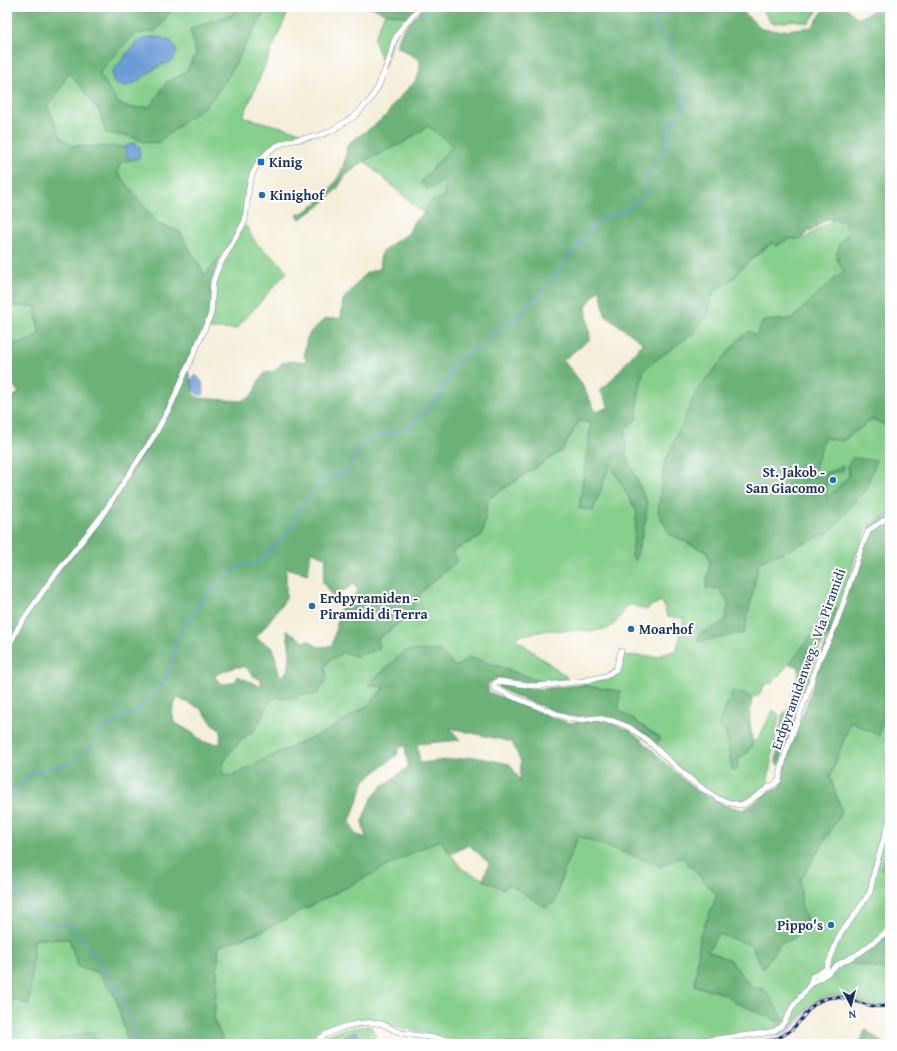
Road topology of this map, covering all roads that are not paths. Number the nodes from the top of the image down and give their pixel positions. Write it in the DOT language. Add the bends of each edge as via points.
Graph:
graph roads {
  1 [pos="420,7"];
  2 [pos="890,516"];
  3 [pos="7,649"];
  4 [pos="621,651"];
  5 [pos="890,704"];
  6 [pos="890,787"];
  7 [pos="890,819"];
  8 [pos="890,929"];
  9 [pos="810,985"];
  10 [pos="313,1044"];
  11 [pos="463,1044"];
  12 [pos="676,1044"];
  1 -- 3 [label="street" via="400,30 378,87 355,116 329,132 276,146 258,163 249,186 245,221 218,268 213,282 211,314 171,405 103,514 48,584 19,626"];
  2 -- 4 [label="street, Erdpyramidenweg - Via Piramidi" via="869,530 860,548 843,604 818,661 779,780 743,804 719,799 703,789 629,727 597,718 567,718 494,688 498,681 534,686 606,676 616,669"];
  5 -- 6 [label="street" via="887,720 887,756"];
  7 -- 9 [label="street" via="870,892 840,934 827,967 813,976"];
  8 -- 9 [label="street" via="862,952 837,965"];
  9 -- 12 [label="street" via="785,1021 774,1031"];
  10 -- 11 [label="street" via="321,1036 346,1026 372,1023 384,1025 401,1033"];
}
